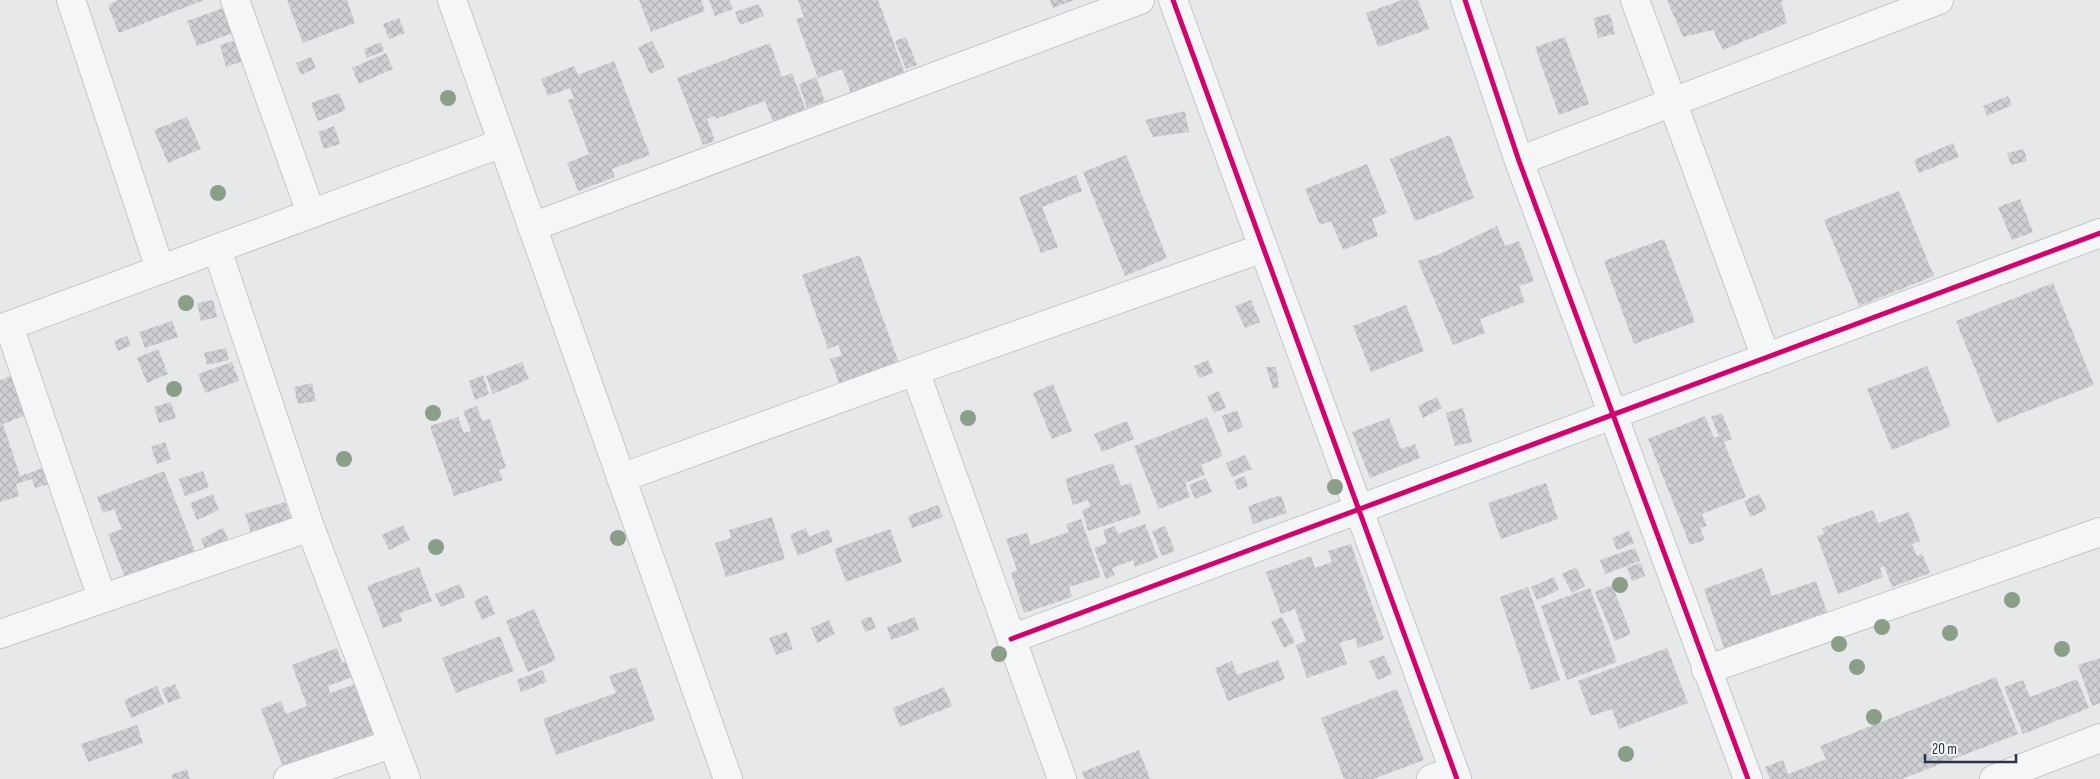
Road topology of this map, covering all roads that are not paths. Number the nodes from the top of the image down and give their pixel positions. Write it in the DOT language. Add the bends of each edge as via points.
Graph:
graph roads {
  1 [pos="71,0"];
  2 [pos="235,0"];
  3 [pos="452,0"];
  4 [pos="1140,0"];
  5 [pos="1173,0"];
  6 [pos="1465,0"];
  7 [pos="1634,0"];
  8 [pos="1939,0"];
  9 [pos="1671,102"];
  10 [pos="502,142"];
  11 [pos="1519,161"];
  12 [pos="311,214"];
  13 [pos="532,227"];
  14 [pos="2100,233"];
  15 [pos="1263,248"];
  16 [pos="217,249"];
  17 [pos="160,269"];
  18 [pos="4,327"];
  19 [pos="1766,358"];
  20 [pos="915,370"];
  21 [pos="1612,415"];
  22 [pos="621,478"];
  23 [pos="1358,509"];
  24 [pos="310,527"];
  25 [pos="2100,532"];
  26 [pos="102,598"];
  27 [pos="0,634"];
  28 [pos="1011,639"];
  29 [pos="1706,670"];
  30 [pos="2100,738"];
  31 [pos="391,744"];
  32 [pos="1447,776"];
  33 [pos="288,779"];
  34 [pos="406,779"];
  35 [pos="728,779"];
  36 [pos="1062,779"];
  37 [pos="1748,779"];
  38 [pos="1994,779"];
  1 -- 17 [label="street"];
  2 -- 12 [label="street"];
  3 -- 10 [label="street"];
  4 -- 13 [label="street"];
  5 -- 15 [label="street"];
  6 -- 11 [label="street"];
  7 -- 9 [label="street"];
  8 -- 9 [label="street"];
  9 -- 11 [label="street"];
  9 -- 19 [label="street"];
  10 -- 12 [label="street"];
  10 -- 13 [label="street"];
  11 -- 21 [label="street"];
  12 -- 16 [label="street"];
  13 -- 22 [label="street"];
  14 -- 19 [label="street"];
  15 -- 20 [label="street"];
  15 -- 23 [label="street"];
  16 -- 17 [label="street"];
  16 -- 24 [label="street"];
  17 -- 18 [label="street"];
  18 -- 26 [label="street"];
  19 -- 21 [label="street"];
  20 -- 22 [label="street"];
  20 -- 28 [label="street"];
  21 -- 23 [label="street"];
  21 -- 29 [label="street"];
  22 -- 35 [label="street"];
  23 -- 28 [label="street"];
  23 -- 32 [label="street"];
  24 -- 26 [label="street"];
  24 -- 31 [label="street"];
  25 -- 29 [label="street"];
  26 -- 27 [label="street"];
  28 -- 36 [label="street"];
  29 -- 37 [label="street"];
  30 -- 38 [label="street"];
  31 -- 33 [label="street"];
  31 -- 34 [label="street"];
}
